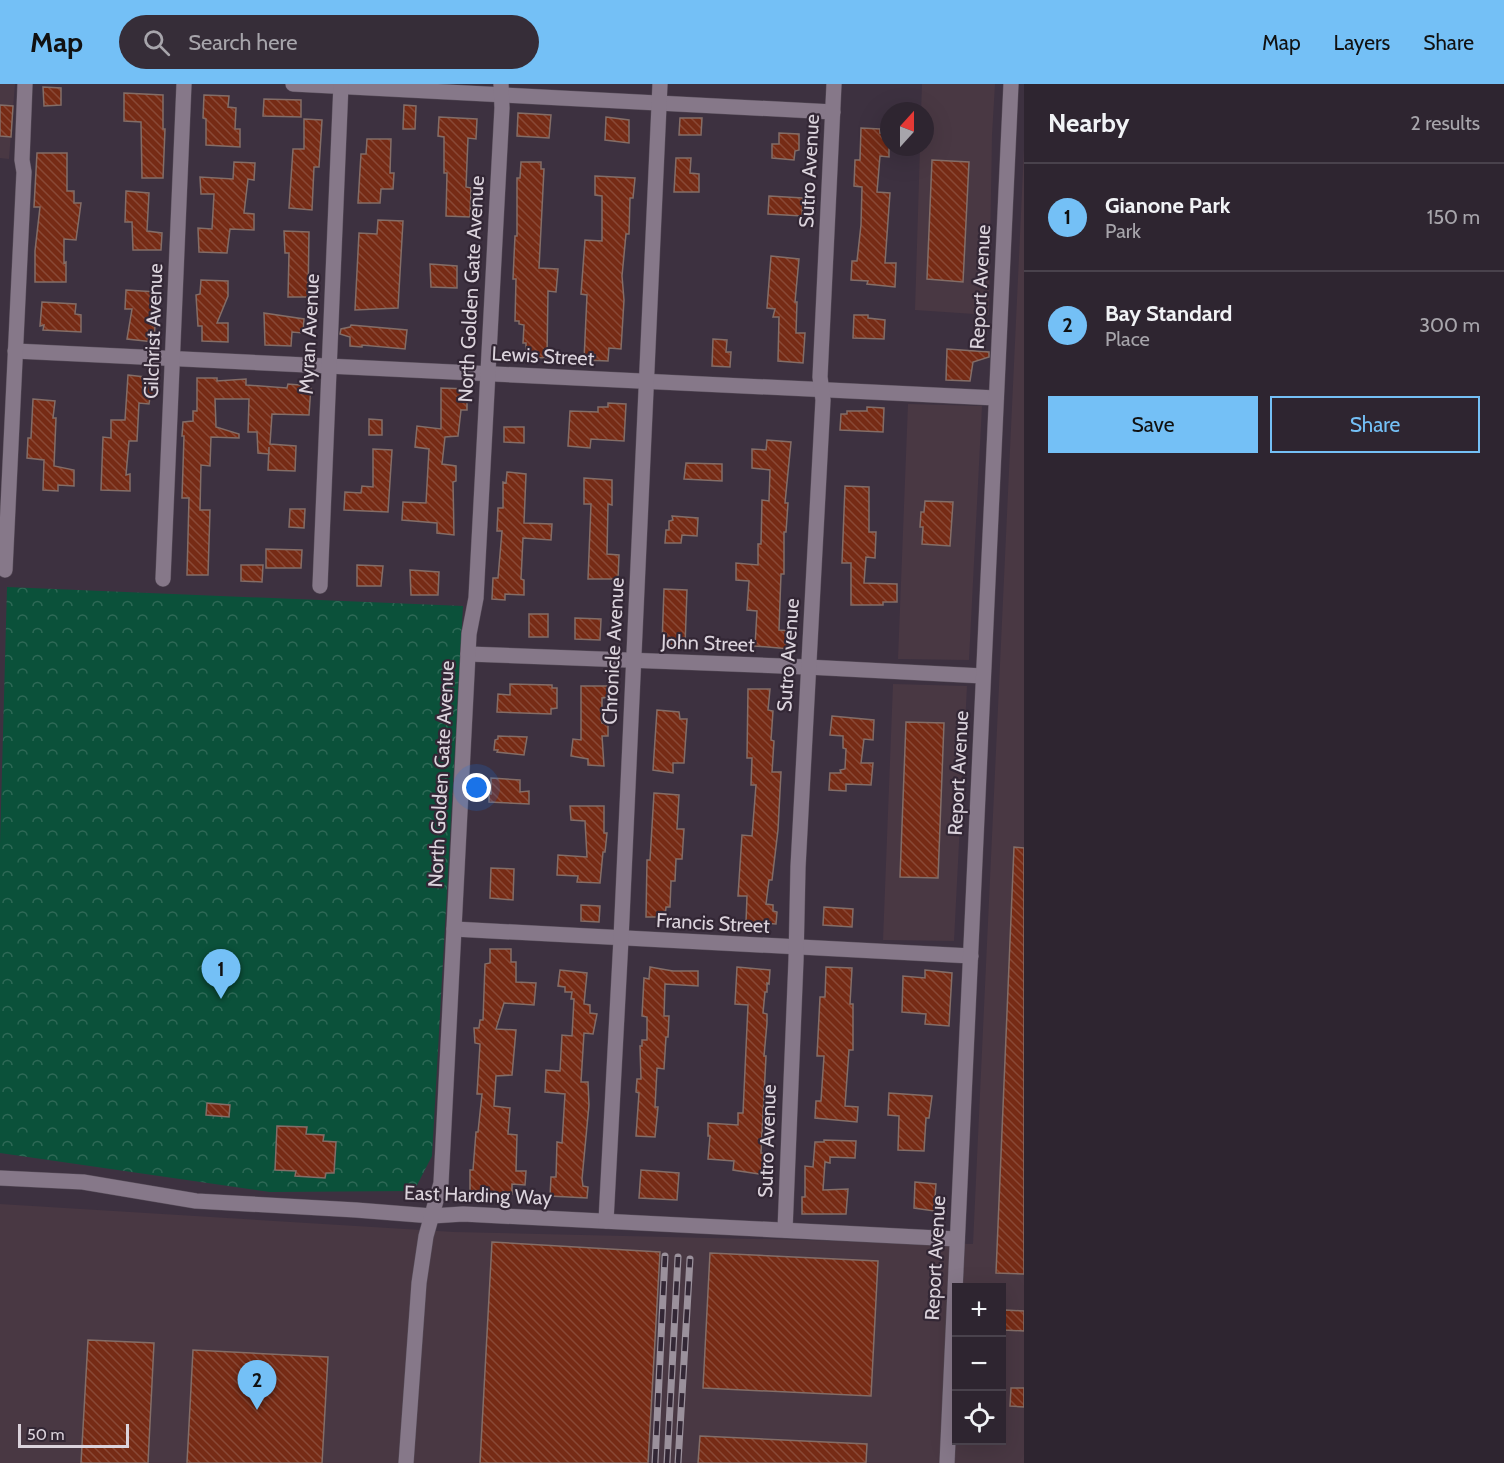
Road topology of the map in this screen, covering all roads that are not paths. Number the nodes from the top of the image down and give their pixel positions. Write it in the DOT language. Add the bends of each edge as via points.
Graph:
graph roads {
  1 [pos="25,84"];
  2 [pos="184,84"];
  3 [pos="293,84"];
  4 [pos="660,84"];
  5 [pos="834,84"];
  6 [pos="1011,84"];
  7 [pos="341,85"];
  8 [pos="501,89"];
  9 [pos="659,101"];
  10 [pos="833,112"];
  11 [pos="15,351"];
  12 [pos="173,359"];
  13 [pos="328,365"];
  14 [pos="488,375"];
  15 [pos="647,382"];
  16 [pos="822,390"];
  17 [pos="996,398"];
  18 [pos="5,570"];
  19 [pos="163,579"];
  20 [pos="320,586"];
  21 [pos="468,654"];
  22 [pos="634,661"];
  23 [pos="807,667"];
  24 [pos="983,676"];
  25 [pos="454,929"];
  26 [pos="621,939"];
  27 [pos="796,947"];
  28 [pos="970,956"];
  29 [pos="0,1178"];
  30 [pos="432,1216"];
  31 [pos="606,1221"];
  32 [pos="784,1230"];
  33 [pos="957,1239"];
  34 [pos="406,1463"];
  35 [pos="947,1463"];
  1 -- 11 [label="street"];
  2 -- 12 [label="street, Gilchrist Avenue"];
  3 -- 7 [label="street"];
  4 -- 9 [label="street, Chronicle Avenue"];
  5 -- 10 [label="street, Sutro Avenue"];
  6 -- 17 [label="street, Report Avenue"];
  7 -- 8 [label="street"];
  7 -- 13 [label="street, Myran Avenue"];
  8 -- 9 [label="street"];
  8 -- 14 [label="street, North Golden Gate Avenue"];
  9 -- 10 [label="street"];
  9 -- 15 [label="street, Chronicle Avenue"];
  10 -- 16 [label="street, Sutro Avenue"];
  11 -- 12 [label="street, Lewis Street"];
  11 -- 18 [label="street"];
  12 -- 13 [label="street, Lewis Street"];
  12 -- 19 [label="street, Gilchrist Avenue"];
  13 -- 14 [label="street, Lewis Street"];
  13 -- 20 [label="street, Myran Avenue"];
  14 -- 15 [label="street, Lewis Street"];
  14 -- 21 [label="street, North Golden Gate Avenue" via="476,598"];
  15 -- 16 [label="street, Lewis Street"];
  15 -- 22 [label="street, Chronicle Avenue"];
  16 -- 17 [label="street, Lewis Street"];
  16 -- 23 [label="street, Sutro Avenue"];
  17 -- 24 [label="street, Report Avenue"];
  21 -- 22 [label="street, John Street"];
  21 -- 25 [label="street, North Golden Gate Avenue"];
  22 -- 23 [label="street, John Street"];
  22 -- 26 [label="street, Chronicle Avenue"];
  23 -- 24 [label="street, John Street"];
  23 -- 27 [label="street, Sutro Avenue"];
  24 -- 28 [label="street, Report Avenue"];
  25 -- 26 [label="street, Francis Street"];
  25 -- 30 [label="street, North Golden Gate Avenue" via="441,1183"];
  26 -- 27 [label="street, Francis Street"];
  26 -- 31 [label="street, Chronicle Avenue"];
  27 -- 28 [label="street, Francis Street"];
  27 -- 32 [label="street, Sutro Avenue"];
  28 -- 33 [label="street, Report Avenue"];
  29 -- 30 [label="street, East Harding Way" via="83,1182 196,1201"];
  30 -- 31 [label="street, East Harding Way"];
  30 -- 34 [label="street, North Golden Gate Avenue" via="418,1283"];
  31 -- 32 [label="street, East Harding Way"];
  32 -- 33 [label="street, East Harding Way"];
  33 -- 35 [label="street, Report Avenue"];
}
